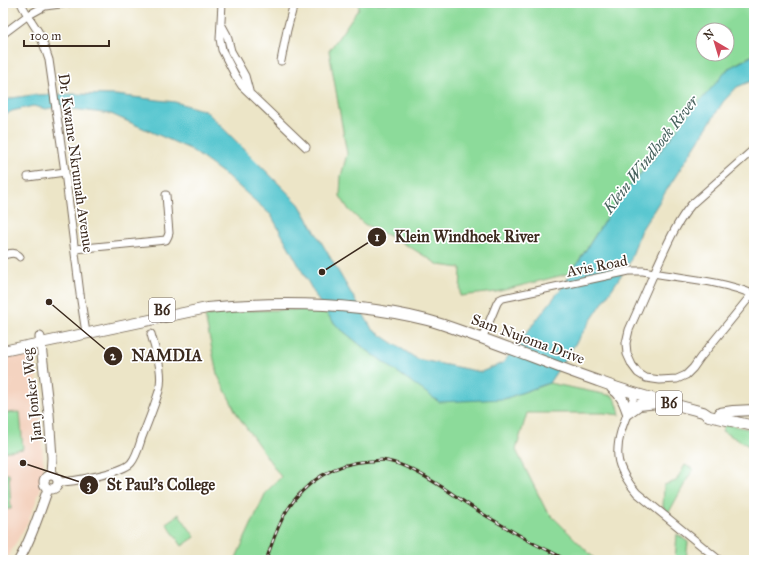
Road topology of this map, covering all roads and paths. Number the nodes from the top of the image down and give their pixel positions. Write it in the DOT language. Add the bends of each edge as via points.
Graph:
graph roads {
  1 [pos="21,3"];
  2 [pos="68,3"];
  3 [pos="222,3"];
  4 [pos="294,3"];
  5 [pos="27,16"];
  6 [pos="221,24"];
  7 [pos="3,34"];
  8 [pos="281,61"];
  9 [pos="243,70"];
  10 [pos="235,75"];
  11 [pos="249,92"];
  12 [pos="306,147"];
  13 [pos="754,149"];
  14 [pos="66,172"];
  15 [pos="28,177"];
  16 [pos="166,195"];
  17 [pos="75,249"];
  18 [pos="3,255"];
  19 [pos="20,257"];
  20 [pos="654,273"];
  21 [pos="753,295"];
  22 [pos="86,330"];
  23 [pos="151,334"];
  24 [pos="40,339"];
  25 [pos="482,339"];
  26 [pos="3,345"];
  27 [pos="3,351"];
  28 [pos="599,382"];
  29 [pos="636,394"];
  30 [pos="666,403"];
  31 [pos="754,410"];
  32 [pos="703,412"];
  33 [pos="628,413"];
  34 [pos="720,413"];
  35 [pos="754,420"];
  36 [pos="754,426"];
  37 [pos="51,475"];
  38 [pos="58,482"];
  39 [pos="48,489"];
  40 [pos="19,560"];
  41 [pos="719,560"];
  1 -- 5 [label="street, Dr. Kwame Nkrumah Avenue"];
  2 -- 5 [label="street" via="45,6"];
  3 -- 6 [label="street"];
  4 -- 8 [label="street"];
  5 -- 7 [label="street"];
  5 -- 14 [label="street, Dr. Kwame Nkrumah Avenue" via="46,48"];
  6 -- 9 [label="street" via="228,35 231,51"];
  6 -- 10 [label="street" via="222,50"];
  9 -- 10 [label="street" via="242,74"];
  9 -- 11 [label="street"];
  10 -- 11 [label="street"];
  11 -- 12 [label="street"];
  13 -- 20 [label="street" via="685,212"];
  14 -- 15 [label="street"];
  14 -- 17 [label="street, Dr. Kwame Nkrumah Avenue"];
  16 -- 17 [label="street" via="169,233 166,240"];
  17 -- 22 [label="street, Dr. Kwame Nkrumah Avenue"];
  18 -- 19 [label="street" via="14,253"];
  20 -- 21 [label="street, Avis Road" via="722,284"];
  20 -- 21 [label="street" via="629,330 626,343 632,365 646,378 676,379 686,375"];
  20 -- 25 [label="street, Avis Road" via="629,271 503,298 497,303"];
  22 -- 24 [label="highway, Sam Nujoma Drive / B6"];
  22 -- 25 [label="highway, Sam Nujoma Drive / B6" via="172,308 245,299 287,304 342,305 379,311 427,320"];
  23 -- 38 [label="street" via="160,367 161,383 131,463 118,470"];
  24 -- 26 [label="highway, Sam Nujoma Drive / B6"];
  24 -- 27 [label="highway, Sam Nujoma Drive / B6"];
  24 -- 37 [label="main road, Jan Jonker Weg" via="49,414"];
  25 -- 28 [label="highway, Sam Nujoma Drive / B6"];
  28 -- 29 [label="highway, Sam Nujoma Drive / B6"];
  28 -- 33 [label="highway" via="620,394"];
  29 -- 30 [label="highway, Sam Nujoma Drive / B6"];
  29 -- 33 [label="street"];
  30 -- 32 [label="highway, Sam Nujoma Drive / B6"];
  30 -- 33 [label="highway" via="642,404"];
  31 -- 34 [label="highway, B6"];
  32 -- 34 [label="highway, B6"];
  32 -- 36 [label="highway, Sam Nujoma Drive / B6" via="709,416"];
  33 -- 41 [label="street" via="622,430 618,458 630,485 636,493"];
  34 -- 35 [label="highway, B6"];
  37 -- 38 [label="main road" via="55,476"];
  37 -- 39 [label="main road, Jan Jonker Weg" via="44,481 44,486"];
  38 -- 39 [label="main road" via="55,488"];
  39 -- 40 [label="main road, Jan Jonker Weg"];
}
